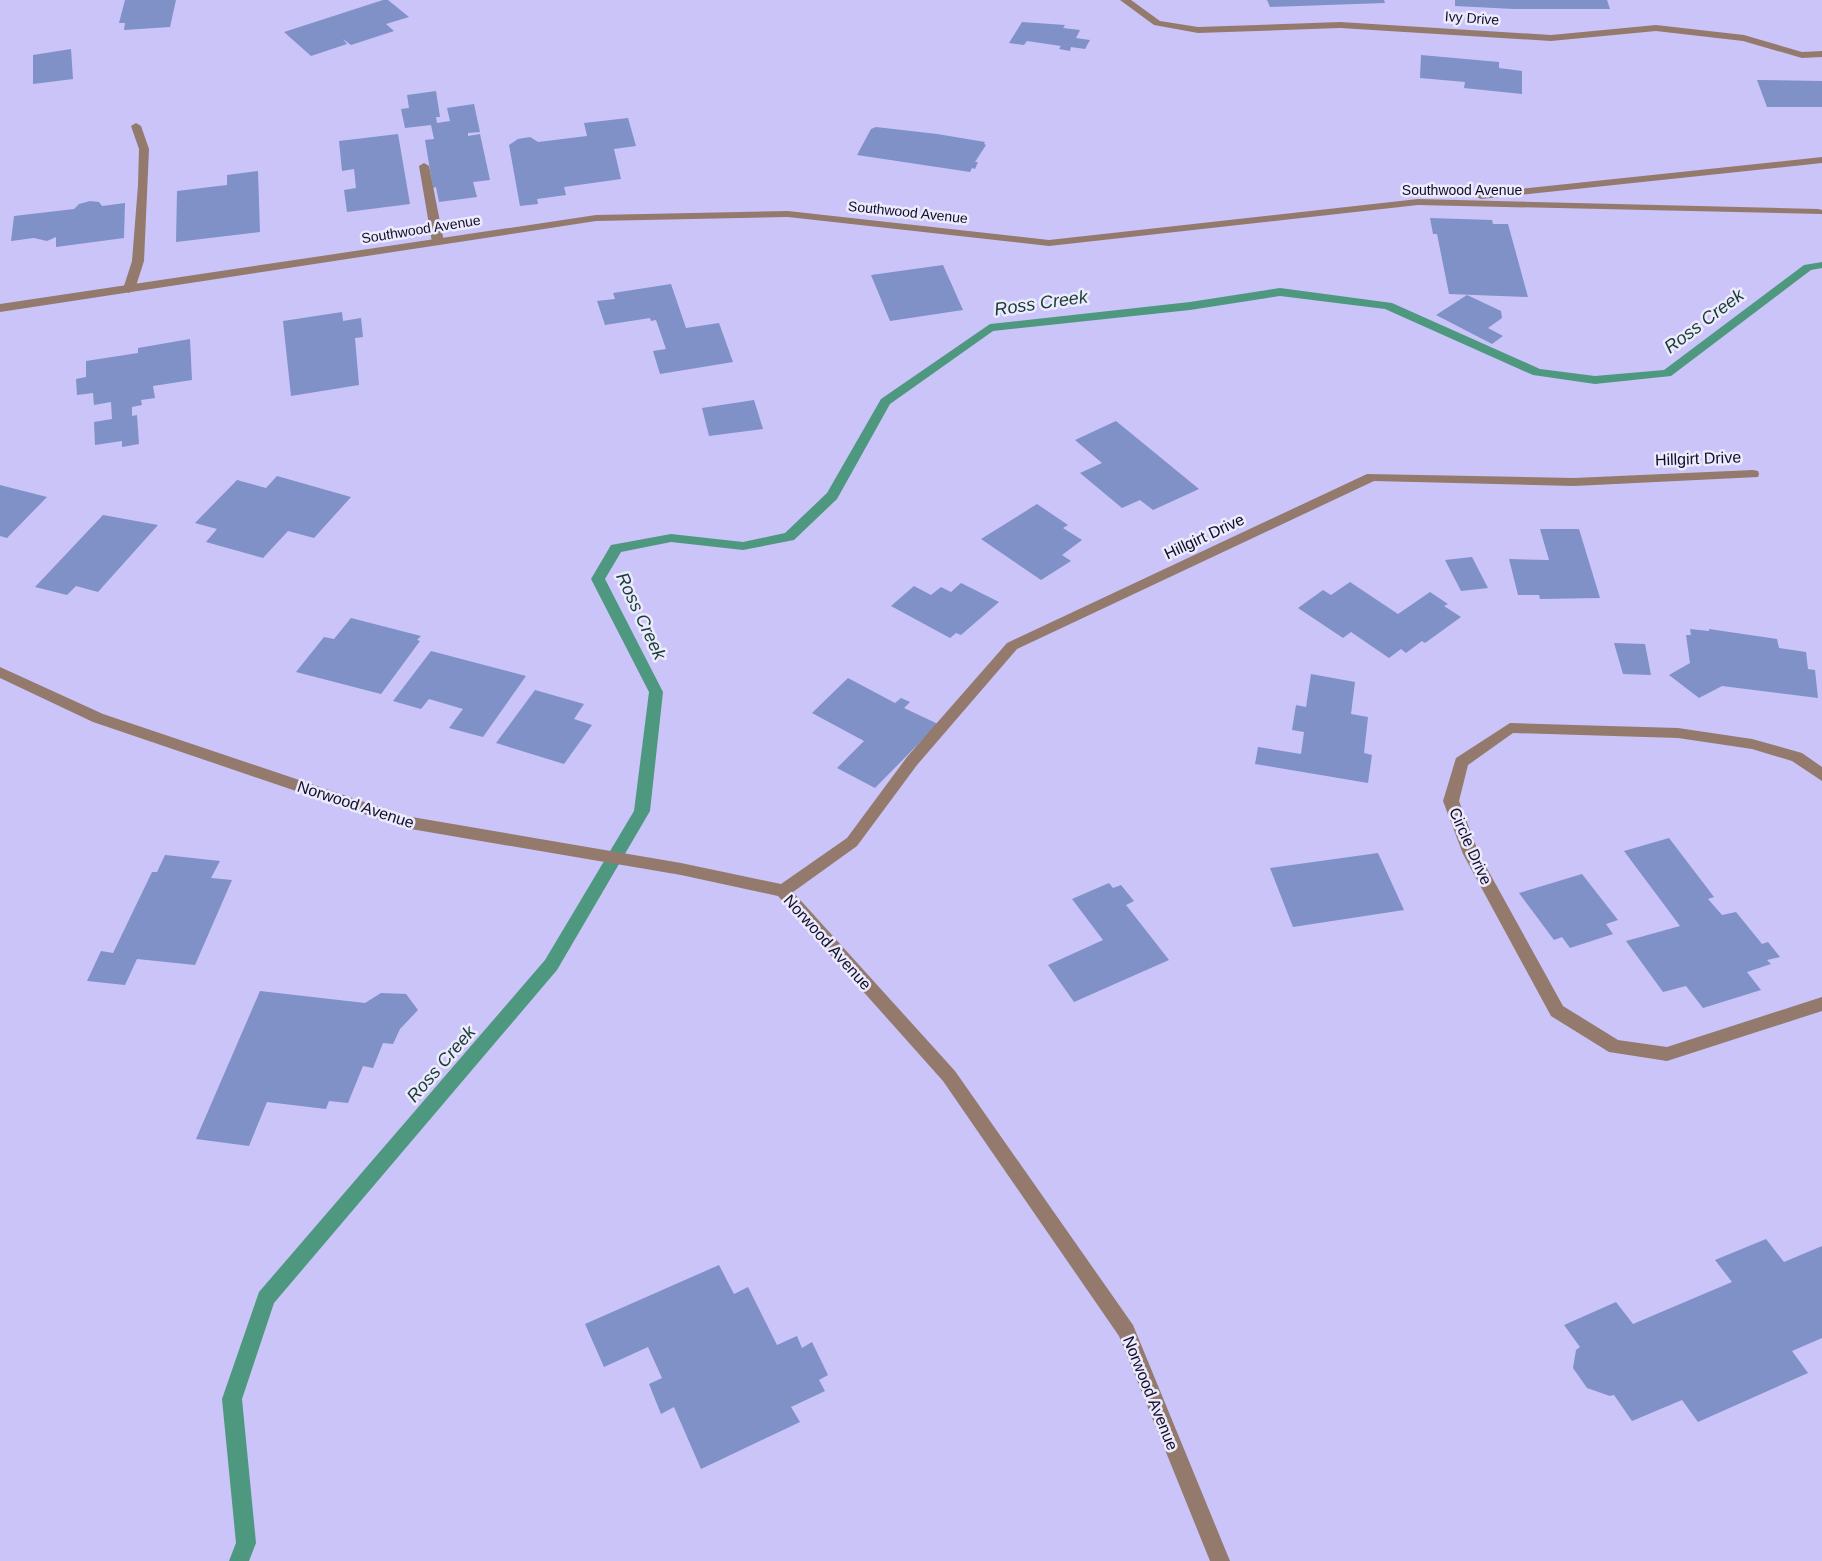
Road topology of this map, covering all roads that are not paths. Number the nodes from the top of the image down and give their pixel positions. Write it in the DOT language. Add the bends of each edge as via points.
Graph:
graph roads {
  1 [pos="1125,0"];
  2 [pos="1822,54"];
  3 [pos="136,126"];
  4 [pos="1822,160"];
  5 [pos="424,166"];
  6 [pos="1418,202"];
  7 [pos="1818,212"];
  8 [pos="438,242"];
  9 [pos="129,289"];
  10 [pos="0,308"];
  11 [pos="1753,474"];
  12 [pos="0,672"];
  13 [pos="1822,775"];
  14 [pos="783,891"];
  15 [pos="1822,1004"];
  16 [pos="1220,1561"];
  1 -- 2 [label="street, Ivy Drive" via="1157,23 1198,30 1340,25 1551,38 1656,28 1744,38 1802,55"];
  3 -- 9 [label="street" via="144,149 142,206 138,261"];
  4 -- 6 [label="street"];
  5 -- 8 [label="street"];
  6 -- 7 [label="street, Southwood Avenue"];
  6 -- 8 [label="street, Southwood Avenue" via="1048,243 788,214 596,218"];
  8 -- 9 [label="street, Southwood Avenue"];
  9 -- 10 [label="street, Southwood Avenue"];
  11 -- 14 [label="street, Hillgirt Drive" via="1574,482 1372,477 1012,646 912,761 852,842"];
  12 -- 14 [label="street, Norwood Avenue" via="98,718 405,822 681,869"];
  13 -- 15 [label="street, Circle Drive" via="1797,758 1752,744 1678,733 1510,728 1461,762 1451,801 1471,854 1557,1011 1615,1047 1667,1054"];
  14 -- 16 [label="street, Norwood Avenue" via="949,1076 1126,1331"];
}
